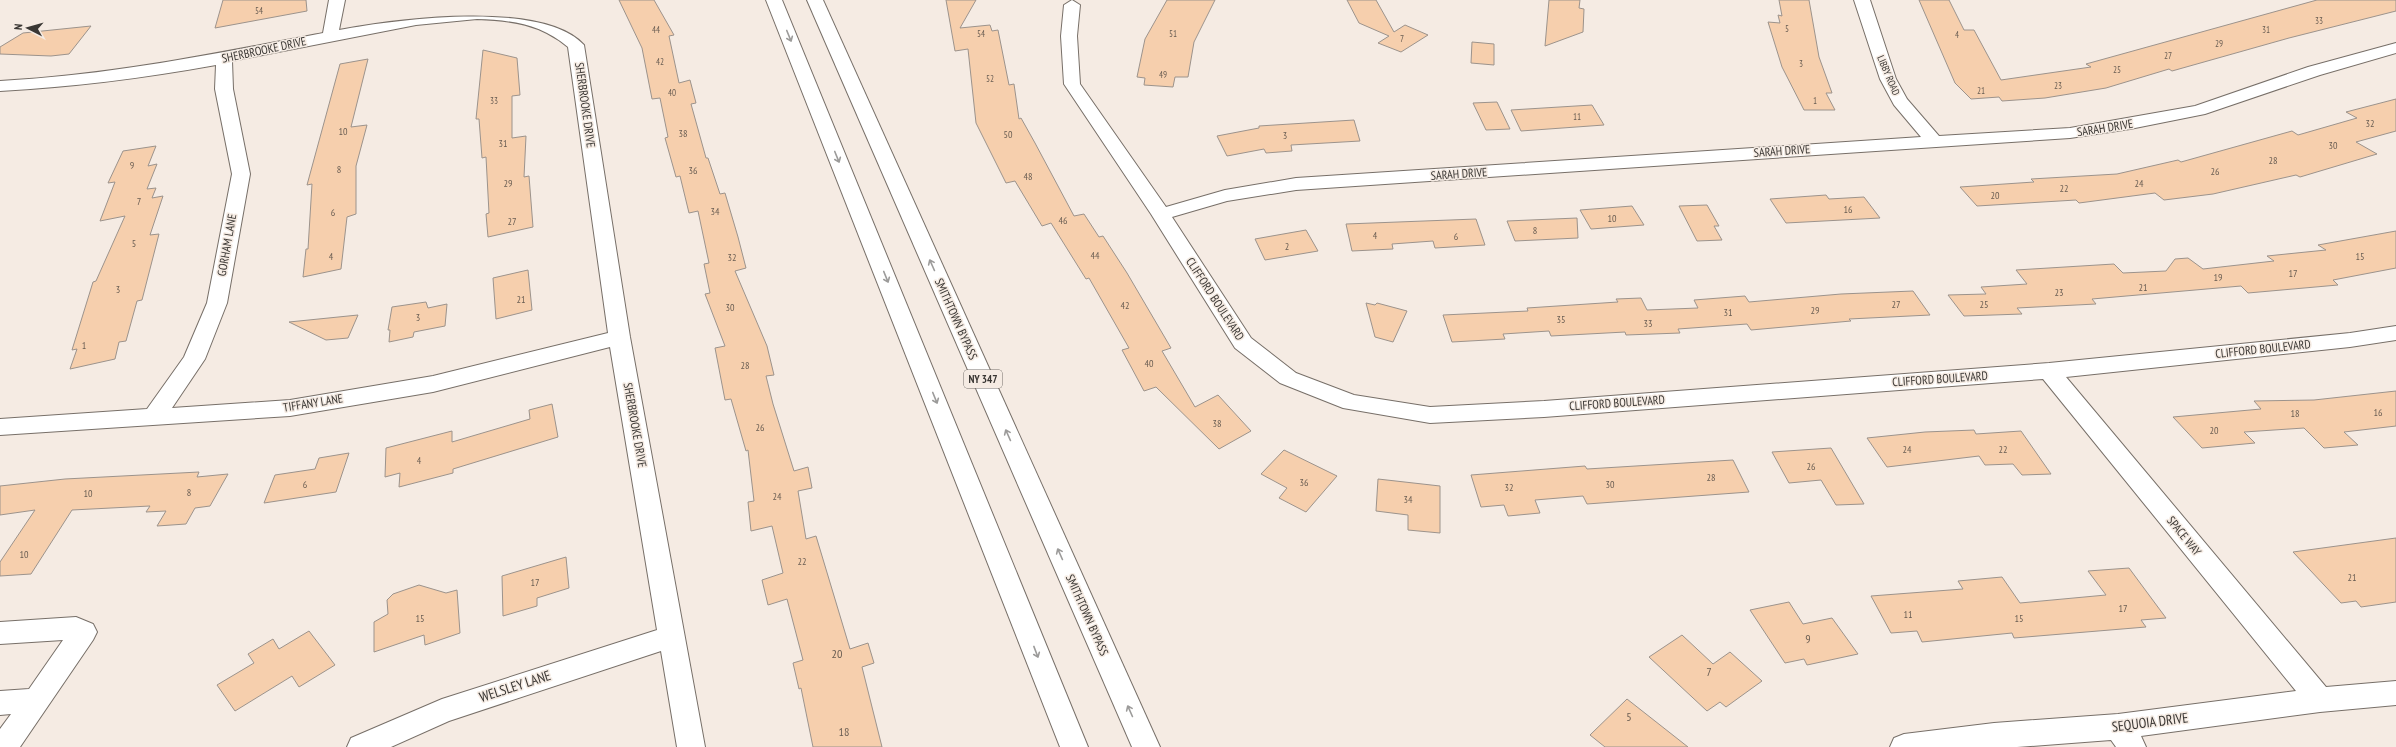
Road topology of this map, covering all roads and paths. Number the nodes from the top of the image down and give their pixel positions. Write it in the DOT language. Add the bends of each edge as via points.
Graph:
graph roads {
  1 [pos="337,0"];
  2 [pos="774,0"];
  3 [pos="815,0"];
  4 [pos="1862,0"];
  5 [pos="1072,5"];
  6 [pos="330,36"];
  7 [pos="2396,48"];
  8 [pos="224,58"];
  9 [pos="0,86"];
  10 [pos="1934,141"];
  11 [pos="1161,214"];
  12 [pos="2396,333"];
  13 [pos="619,337"];
  14 [pos="2049,371"];
  15 [pos="154,417"];
  16 [pos="0,427"];
  17 [pos="0,633"];
  18 [pos="673,636"];
  19 [pos="2396,693"];
  20 [pos="38,700"];
  21 [pos="2320,700"];
  22 [pos="0,703"];
  23 [pos="2125,737"];
  24 [pos="4,747"];
  25 [pos="361,747"];
  26 [pos="691,747"];
  27 [pos="1074,747"];
  28 [pos="1146,747"];
  29 [pos="1904,747"];
  1 -- 6 [label="main road"];
  2 -- 27 [label="main road, one-way"];
  28 -- 3 [label="main road, SMITHTOWN BYPASS / NY 347, one-way"];
  4 -- 10 [label="main road, LIBBY ROAD" via="1888,79 1900,101"];
  5 -- 11 [label="main road, CLIFFORD BOULEVARD" via="1069,36 1072,84"];
  6 -- 8 [label="main road, SHERBROOKE DRIVE"];
  6 -- 13 [label="main road, SHERBROOKE DRIVE" via="436,16 472,14 538,22 562,33 576,44"];
  7 -- 10 [label="main road, SARAH DRIVE" via="2314,71 2199,110 2130,124 2070,133"];
  8 -- 9 [label="main road, SHERBROOKE DRIVE" via="110,78"];
  8 -- 15 [label="main road, GORHAM LANE" via="224,89 241,174 217,303 194,360"];
  10 -- 11 [label="main road, SARAH DRIVE" via="1296,184 1225,196"];
  11 -- 14 [label="main road, CLIFFORD BOULEVARD" via="1243,344 1288,378 1351,402 1430,415"];
  12 -- 14 [label="main road, CLIFFORD BOULEVARD"];
  13 -- 15 [label="main road, TIFFANY LANE" via="426,385 290,408"];
  13 -- 18 [label="main road, SHERBROOKE DRIVE"];
  14 -- 21 [label="main road, SPACE WAY"];
  15 -- 16 [label="main road, TIFFANY LANE"];
  17 -- 20 [label="main road" via="76,628 84,632"];
  18 -- 25 [label="main road, WELSLEY LANE" via="442,711"];
  18 -- 26 [label="main road, SHERBROOKE DRIVE"];
  19 -- 21 [label="main road, SEQUOIA DRIVE"];
  20 -- 22 [label="main road"];
  20 -- 24 [label="main road"];
  21 -- 23 [label="main road, SEQUOIA DRIVE"];
  23 -- 29 [label="main road, SEQUOIA DRIVE" via="1994,736"];
}
